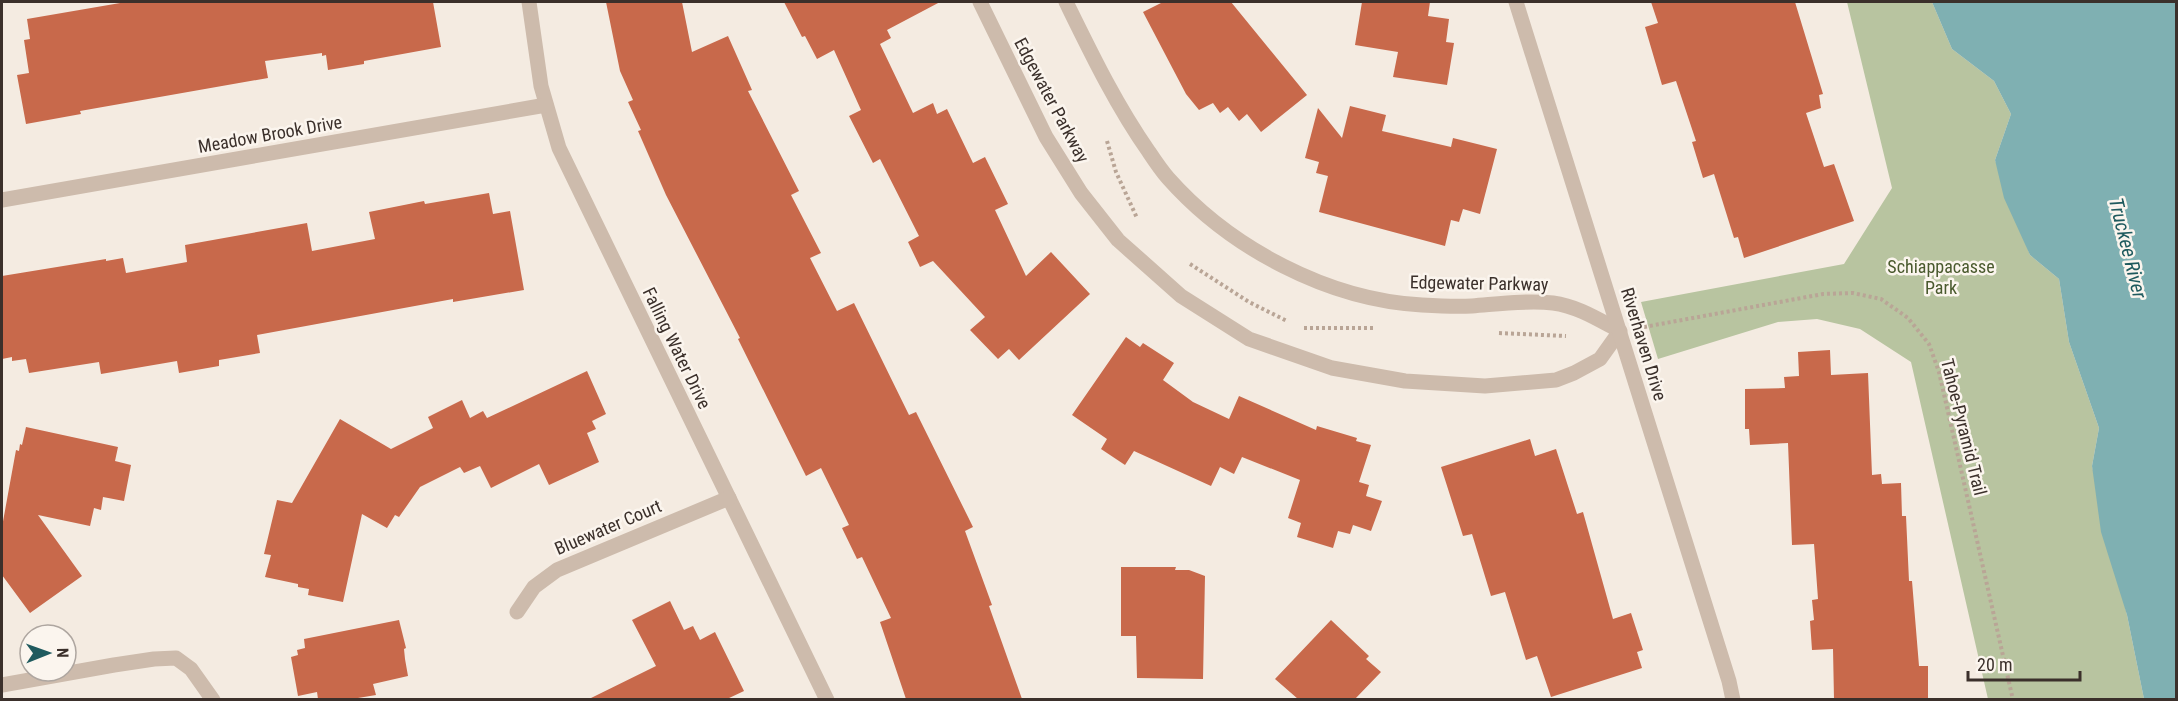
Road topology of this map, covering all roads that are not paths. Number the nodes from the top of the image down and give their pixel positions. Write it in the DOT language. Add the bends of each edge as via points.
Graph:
graph roads {
  1 [pos="530,2"];
  2 [pos="981,2"];
  3 [pos="1066,2"];
  4 [pos="1516,2"];
  5 [pos="546,105"];
  6 [pos="2,200"];
  7 [pos="1620,331"];
  8 [pos="729,498"];
  9 [pos="517,612"];
  10 [pos="2,685"];
  11 [pos="213,699"];
  12 [pos="826,699"];
  13 [pos="1733,699"];
  1 -- 5 [label="street, Falling Water Drive"];
  2 -- 7 [label="street, Edgewater Parkway" via="1047,137 1081,193 1118,240 1181,296 1249,339 1332,368 1405,381 1485,386 1556,380 1574,373 1600,358"];
  3 -- 7 [label="street, Edgewater Parkway" via="1127,121 1167,178 1212,220 1272,262 1318,282 1373,298 1419,305 1554,303 1577,309"];
  4 -- 7 [label="street, Riverhaven Drive"];
  5 -- 6 [label="street, Meadow Brook Drive"];
  5 -- 8 [label="street, Falling Water Drive" via="563,158"];
  7 -- 13 [label="street, Riverhaven Drive"];
  8 -- 9 [label="street, Bluewater Court" via="556,570 534,587"];
  8 -- 12 [label="street, Falling Water Drive"];
  10 -- 11 [label="street" via="176,658 191,669"];
}
